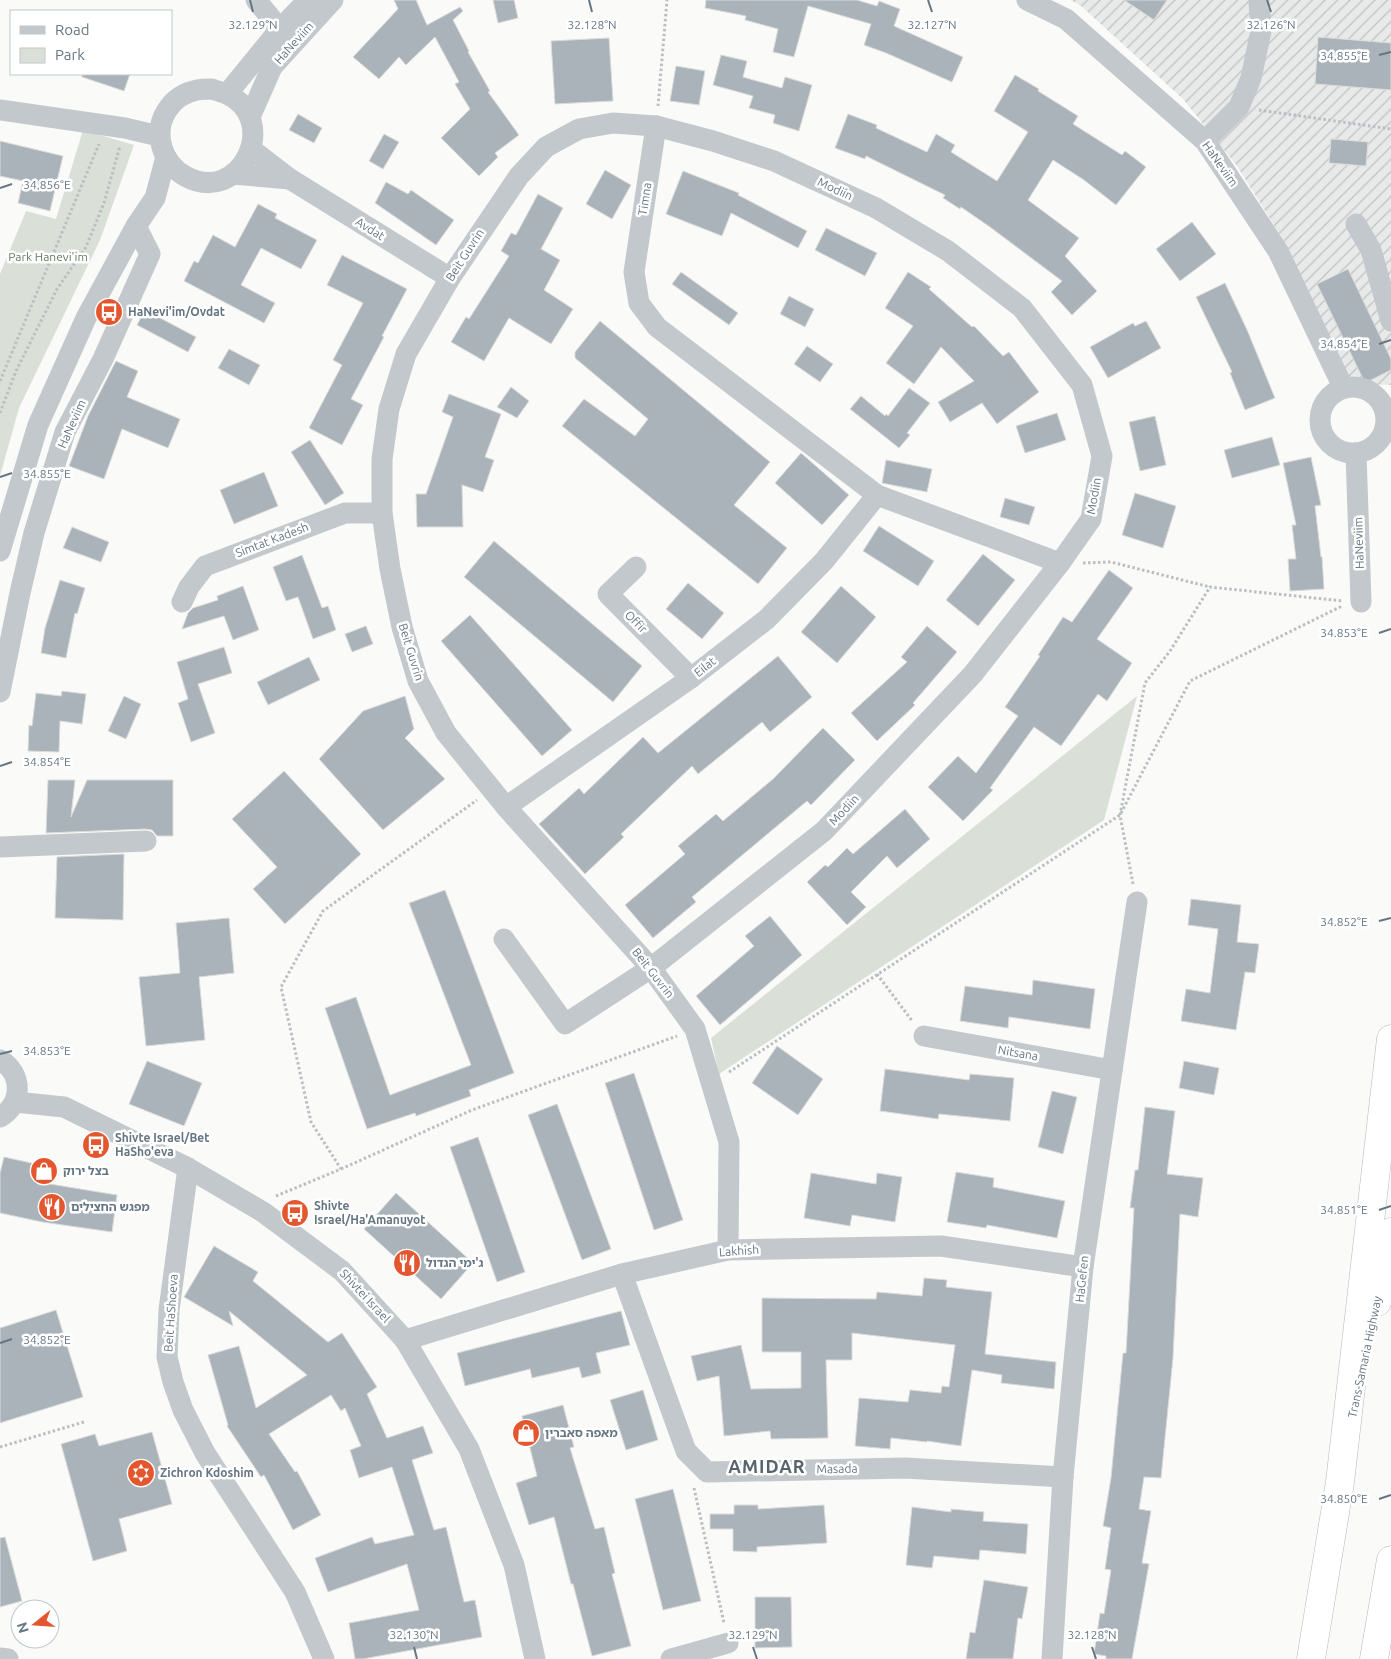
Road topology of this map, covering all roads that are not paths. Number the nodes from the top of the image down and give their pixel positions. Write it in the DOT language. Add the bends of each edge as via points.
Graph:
graph roads {
  1 [pos="308,0"];
  2 [pos="333,0"];
  3 [pos="1027,0"];
  4 [pos="1260,0"];
  5 [pos="260,1"];
  6 [pos="280,29"];
  7 [pos="227,94"];
  8 [pos="0,110"];
  9 [pos="250,117"];
  10 [pos="656,126"];
  11 [pos="160,129"];
  12 [pos="1205,141"];
  13 [pos="251,149"];
  14 [pos="166,157"];
  15 [pos="233,174"];
  16 [pos="193,180"];
  17 [pos="290,180"];
  18 [pos="155,198"];
  19 [pos="1356,224"];
  20 [pos="136,226"];
  21 [pos="450,278"];
  22 [pos="1391,320"];
  23 [pos="1343,387"];
  24 [pos="1386,396"];
  25 [pos="1356,453"];
  26 [pos="877,495"];
  27 [pos="382,512"];
  28 [pos="0,552"];
  29 [pos="1060,563"];
  30 [pos="636,567"];
  31 [pos="182,602"];
  32 [pos="1361,602"];
  33 [pos="691,678"];
  34 [pos="0,692"];
  35 [pos="506,807"];
  36 [pos="146,841"];
  37 [pos="0,847"];
  38 [pos="1137,902"];
  39 [pos="504,939"];
  40 [pos="651,968"];
  41 [pos="924,1036"];
  42 [pos="1391,1039"];
  43 [pos="0,1060"];
  44 [pos="1112,1070"];
  45 [pos="16,1102"];
  46 [pos="0,1117"];
  47 [pos="188,1168"];
  48 [pos="1391,1232"];
  49 [pos="728,1250"];
  50 [pos="1083,1267"];
  51 [pos="622,1274"];
  52 [pos="405,1340"];
  53 [pos="1063,1477"];
  54 [pos="1340,1482"];
  55 [pos="1391,1560"];
  56 [pos="1391,1633"];
  57 [pos="728,1643"];
  58 [pos="0,1658"];
  59 [pos="8,1659"];
  60 [pos="324,1659"];
  61 [pos="535,1659"];
  62 [pos="671,1659"];
  63 [pos="1052,1659"];
  64 [pos="1311,1659"];
  65 [pos="1374,1659"];
  66 [pos="1385,1659"];
  1 -- 6 [label="street, HaNeviim"];
  2 -- 9 [label="street, HaNeviim" via="272,67"];
  3 -- 12 [label="street, HaNeviim" via="1066,18"];
  4 -- 12 [label="street" via="1261,31 1251,78 1239,107"];
  5 -- 6 [label="street"];
  6 -- 7 [label="street, HaNeviim"];
  7 -- 9 [label="street"];
  7 -- 11 [label="street" via="212,89 196,90 182,96 168,105"];
  8 -- 11 [label="street" via="122,128"];
  9 -- 13 [label="street"];
  10 -- 21 [label="street, Beit Guvrin" via="612,123 579,129 546,147 519,176"];
  10 -- 26 [label="street, Timna" via="634,272 639,303 657,327"];
  10 -- 29 [label="street, Modiin" via="774,161 876,208 948,251 1022,308 1082,385 1102,456 1091,519"];
  11 -- 14 [label="street"];
  12 -- 23 [label="street, HaNeviim" via="1278,251"];
  13 -- 15 [label="street"];
  13 -- 17 [label="street, Avdat"];
  14 -- 16 [label="street" via="177,171"];
  14 -- 18 [label="street"];
  15 -- 16 [label="street" via="220,180"];
  15 -- 17 [label="street, Avdat"];
  16 -- 18 [label="street"];
  17 -- 21 [label="street, Avdat"];
  18 -- 20 [label="street"];
  19 -- 22 [label="street" via="1371,250"];
  20 -- 28 [label="street" via="86,318 38,425"];
  20 -- 34 [label="street, HaNeviim" via="150,254 65,432 34,533"];
  21 -- 27 [label="street, Beit Guvrin" via="406,354 389,409 382,459"];
  23 -- 24 [label="street" via="1365,388"];
  23 -- 25 [label="street" via="1326,400 1319,421 1324,436 1335,448"];
  24 -- 25 [label="street" via="1383,435 1367,450"];
  25 -- 32 [label="street, HaNeviim"];
  26 -- 29 [label="street"];
  26 -- 33 [label="street, Eilat" via="824,561 767,619"];
  27 -- 31 [label="street, Simtat Kadesh" via="345,513 205,566"];
  27 -- 35 [label="street, Beit Guvrin" via="402,627 418,681 446,733"];
  29 -- 40 [label="street, Modiin" via="973,674 824,831"];
  30 -- 33 [label="street, Offir" via="608,594"];
  33 -- 35 [label="street, Eilat"];
  35 -- 40 [label="street, Beit Guvrin"];
  36 -- 37 [label="street"];
  38 -- 44 [label="street, HaGefen"];
  39 -- 40 [label="street, Modiin" via="565,1024"];
  40 -- 49 [label="street, Beit Guvrin" via="695,1029 730,1142"];
  41 -- 44 [label="street, Nitsana"];
  42 -- 54 [label="highway"];
  43 -- 45 [label="street" via="11,1068 17,1081"];
  44 -- 50 [label="street, HaGefen"];
  45 -- 46 [label="street"];
  45 -- 47 [label="street, Shivtei Israel" via="64,1107"];
  47 -- 52 [label="street, Shivtei Israel" via="263,1212 342,1271"];
  47 -- 60 [label="street, Beit HaShoeva" via="169,1310 167,1357 173,1382 205,1453 295,1592"];
  48 -- 54 [label="highway, Trans-Samaria Highway"];
  49 -- 50 [label="street, Lakhish" via="941,1246"];
  49 -- 51 [label="street, Lakhish"];
  50 -- 53 [label="street, HaGefen"];
  51 -- 52 [label="street, Lakhish"];
  51 -- 53 [label="street, Masada" via="686,1451 707,1472 905,1468"];
  52 -- 61 [label="street, Shivtei Israel" via="469,1449 514,1565"];
  53 -- 63 [label="street, HaGefen"];
  54 -- 64 [label="highway"];
  55 -- 65 [label="highway"];
  56 -- 66 [label="highway"];
  57 -- 62 [label="street"];
  58 -- 59 [label="street"];
}
